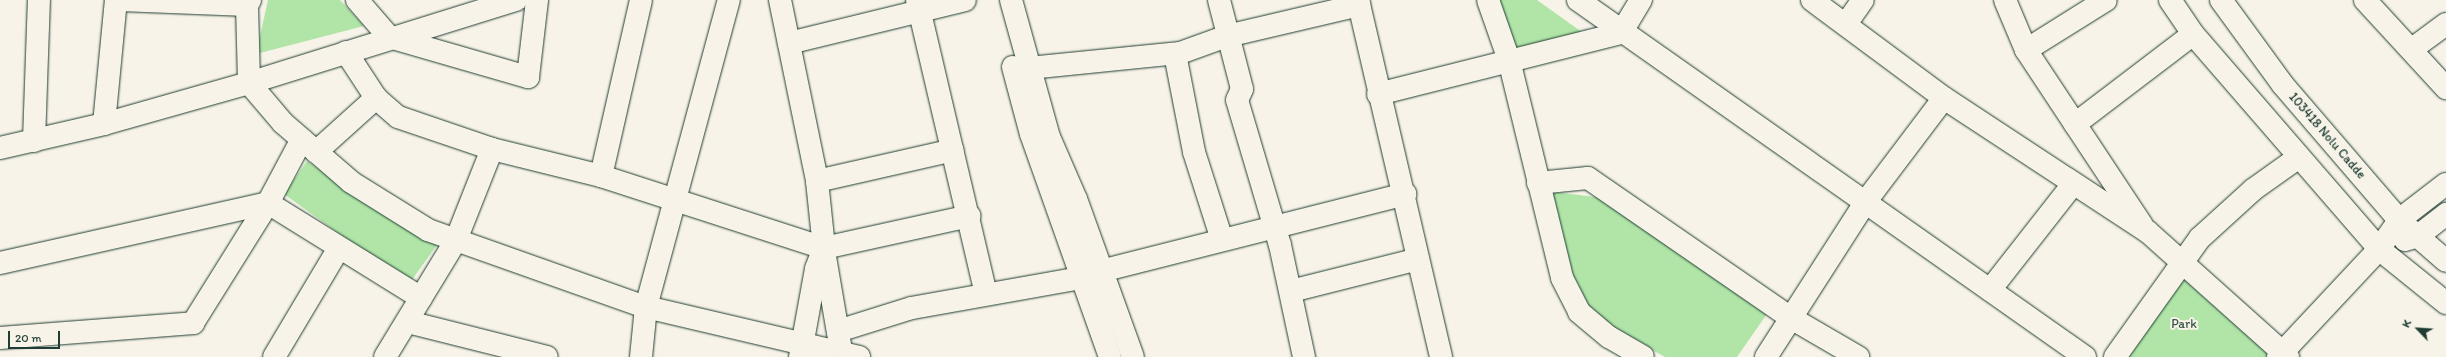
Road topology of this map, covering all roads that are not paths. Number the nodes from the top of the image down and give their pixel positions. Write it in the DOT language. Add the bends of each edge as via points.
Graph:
graph roads {
  1 [pos="39,0"];
  2 [pos="116,0"];
  3 [pos="120,0"];
  4 [pos="357,0"];
  5 [pos="516,0"];
  6 [pos="537,0"];
  7 [pos="641,0"];
  8 [pos="729,0"];
  9 [pos="780,0"];
  10 [pos="965,0"];
  11 [pos="996,0"];
  12 [pos="1011,0"];
  13 [pos="1219,0"];
  14 [pos="1488,0"];
  15 [pos="1578,0"];
  16 [pos="1641,0"];
  17 [pos="1812,0"];
  18 [pos="1862,0"];
  19 [pos="2006,0"];
  20 [pos="2106,0"];
  21 [pos="2170,0"];
  22 [pos="2221,0"];
  23 [pos="2365,0"];
  24 [pos="1359,2"];
  25 [pos="248,3"];
  26 [pos="481,5"];
  27 [pos="918,6"];
  28 [pos="1846,24"];
  29 [pos="2446,24"];
  30 [pos="1621,32"];
  31 [pos="2193,34"];
  32 [pos="1226,36"];
  33 [pos="389,38"];
  34 [pos="788,43"];
  35 [pos="2026,50"];
  36 [pos="2412,50"];
  37 [pos="346,52"];
  38 [pos="1175,54"];
  39 [pos="1509,60"];
  40 [pos="1029,68"];
  41 [pos="249,83"];
  42 [pos="2446,88"];
  43 [pos="1378,94"];
  44 [pos="376,98"];
  45 [pos="1944,98"];
  46 [pos="104,124"];
  47 [pos="2076,124"];
  48 [pos="34,141"];
  49 [pos="309,146"];
  50 [pos="0,148"];
  51 [pos="492,149"];
  52 [pos="953,150"];
  53 [pos="2298,157"];
  54 [pos="601,176"];
  55 [pos="818,181"];
  56 [pos="1538,183"];
  57 [pos="2073,184"];
  58 [pos="2446,184"];
  59 [pos="1405,194"];
  60 [pos="676,199"];
  61 [pos="1866,201"];
  62 [pos="268,203"];
  63 [pos="2446,214"];
  64 [pos="970,216"];
  65 [pos="2399,220"];
  66 [pos="1274,228"];
  67 [pos="2148,232"];
  68 [pos="2418,236"];
  69 [pos="456,240"];
  70 [pos="1222,240"];
  71 [pos="339,248"];
  72 [pos="824,248"];
  73 [pos="2379,249"];
  74 [pos="1418,259"];
  75 [pos="2446,261"];
  76 [pos="2184,262"];
  77 [pos="0,263"];
  78 [pos="1101,271"];
  79 [pos="1080,278"];
  80 [pos="1990,290"];
  81 [pos="1291,291"];
  82 [pos="986,294"];
  83 [pos="421,298"];
  84 [pos="2446,302"];
  85 [pos="646,307"];
  86 [pos="1791,318"];
  87 [pos="408,322"];
  88 [pos="838,331"];
  89 [pos="0,338"];
  90 [pos="801,352"];
  91 [pos="850,355"];
  92 [pos="2283,355"];
  93 [pos="274,357"];
  94 [pos="385,357"];
  95 [pos="547,357"];
  96 [pos="640,357"];
  97 [pos="1110,357"];
  98 [pos="1133,357"];
  99 [pos="1304,357"];
  100 [pos="1441,357"];
  101 [pos="1643,357"];
  102 [pos="1766,357"];
  103 [pos="1858,357"];
  104 [pos="2085,357"];
  105 [pos="2115,357"];
  1 -- 48 [label="street"];
  2 -- 46 [label="street"];
  3 -- 25 [label="street"];
  4 -- 33 [label="street"];
  5 -- 26 [label="street"];
  6 -- 33 [label="street" via="528,77"];
  7 -- 54 [label="street"];
  8 -- 60 [label="street"];
  9 -- 34 [label="street"];
  10 -- 27 [label="street"];
  11 -- 79 [label="street" via="1031,134"];
  12 -- 40 [label="street"];
  13 -- 32 [label="street"];
  14 -- 39 [label="street"];
  15 -- 30 [label="street"];
  16 -- 30 [label="street"];
  17 -- 28 [label="street"];
  18 -- 28 [label="street"];
  19 -- 35 [label="street" via="2014,27"];
  20 -- 35 [label="street"];
  21 -- 31 [label="street"];
  22 -- 65 [label="street, 103418 Nolu Cadde" via="2283,85"];
  23 -- 36 [label="street"];
  24 -- 32 [label="street"];
  24 -- 43 [label="street"];
  25 -- 41 [label="street"];
  26 -- 33 [label="street"];
  27 -- 34 [label="street"];
  27 -- 52 [label="street"];
  28 -- 45 [label="street"];
  29 -- 36 [label="street"];
  30 -- 39 [label="street"];
  30 -- 61 [label="street"];
  31 -- 47 [label="street"];
  31 -- 53 [label="street"];
  32 -- 38 [label="street"];
  32 -- 66 [label="street" via="1242,89 1237,100"];
  33 -- 37 [label="street"];
  34 -- 55 [label="street"];
  35 -- 47 [label="street"];
  36 -- 42 [label="street"];
  37 -- 41 [label="street"];
  37 -- 44 [label="street"];
  38 -- 40 [label="street"];
  38 -- 70 [label="street" via="1194,152"];
  39 -- 43 [label="street"];
  39 -- 56 [label="street"];
  40 -- 78 [label="street" via="1049,137"];
  41 -- 46 [label="street"];
  41 -- 49 [label="street"];
  43 -- 59 [label="street"];
  44 -- 49 [label="street"];
  44 -- 51 [label="street" via="398,117"];
  45 -- 57 [label="street"];
  45 -- 61 [label="street"];
  46 -- 48 [label="street"];
  47 -- 67 [label="street"];
  48 -- 50 [label="street"];
  49 -- 62 [label="street"];
  49 -- 69 [label="street" via="377,198 428,230"];
  51 -- 54 [label="street"];
  51 -- 69 [label="street"];
  52 -- 55 [label="street"];
  52 -- 64 [label="street"];
  53 -- 73 [label="street"];
  53 -- 76 [label="street" via="2254,189 2205,234"];
  54 -- 60 [label="street"];
  55 -- 72 [label="street"];
  56 -- 86 [label="street" via="1588,178"];
  56 -- 101 [label="street" via="1562,278 1579,312 1609,337"];
  57 -- 67 [label="street"];
  57 -- 80 [label="street"];
  58 -- 65 [label="street"];
  59 -- 66 [label="street"];
  59 -- 74 [label="street"];
  60 -- 72 [label="street"];
  60 -- 85 [label="street"];
  61 -- 80 [label="street"];
  61 -- 86 [label="street"];
  62 -- 71 [label="street"];
  62 -- 77 [label="street"];
  62 -- 89 [label="street" via="193,323"];
  63 -- 68 [label="street"];
  64 -- 72 [label="street"];
  64 -- 82 [label="street"];
  65 -- 68 [label="street, 103418 Nolu Cadde"];
  65 -- 73 [label="street"];
  66 -- 70 [label="street"];
  66 -- 81 [label="street"];
  67 -- 76 [label="street"];
  68 -- 73 [label="street"];
  68 -- 75 [label="street, 103418 Nolu Cadde"];
  69 -- 83 [label="street"];
  69 -- 85 [label="street"];
  70 -- 78 [label="street"];
  71 -- 83 [label="street"];
  71 -- 93 [label="street"];
  72 -- 88 [label="street"];
  72 -- 90 [label="street" via="816,269"];
  73 -- 84 [label="street"];
  73 -- 92 [label="street"];
  74 -- 81 [label="street"];
  74 -- 100 [label="street"];
  76 -- 92 [label="street"];
  76 -- 105 [label="street"];
  78 -- 98 [label="street"];
  79 -- 82 [label="street"];
  79 -- 97 [label="street"];
  80 -- 104 [label="street"];
  81 -- 99 [label="street"];
  82 -- 88 [label="street" via="887,313"];
  83 -- 87 [label="street"];
  85 -- 90 [label="street"];
  85 -- 96 [label="street"];
  86 -- 102 [label="street"];
  86 -- 103 [label="street"];
  87 -- 94 [label="street"];
  87 -- 95 [label="street"];
  88 -- 91 [label="street"];
  90 -- 91 [label="street"];
}
